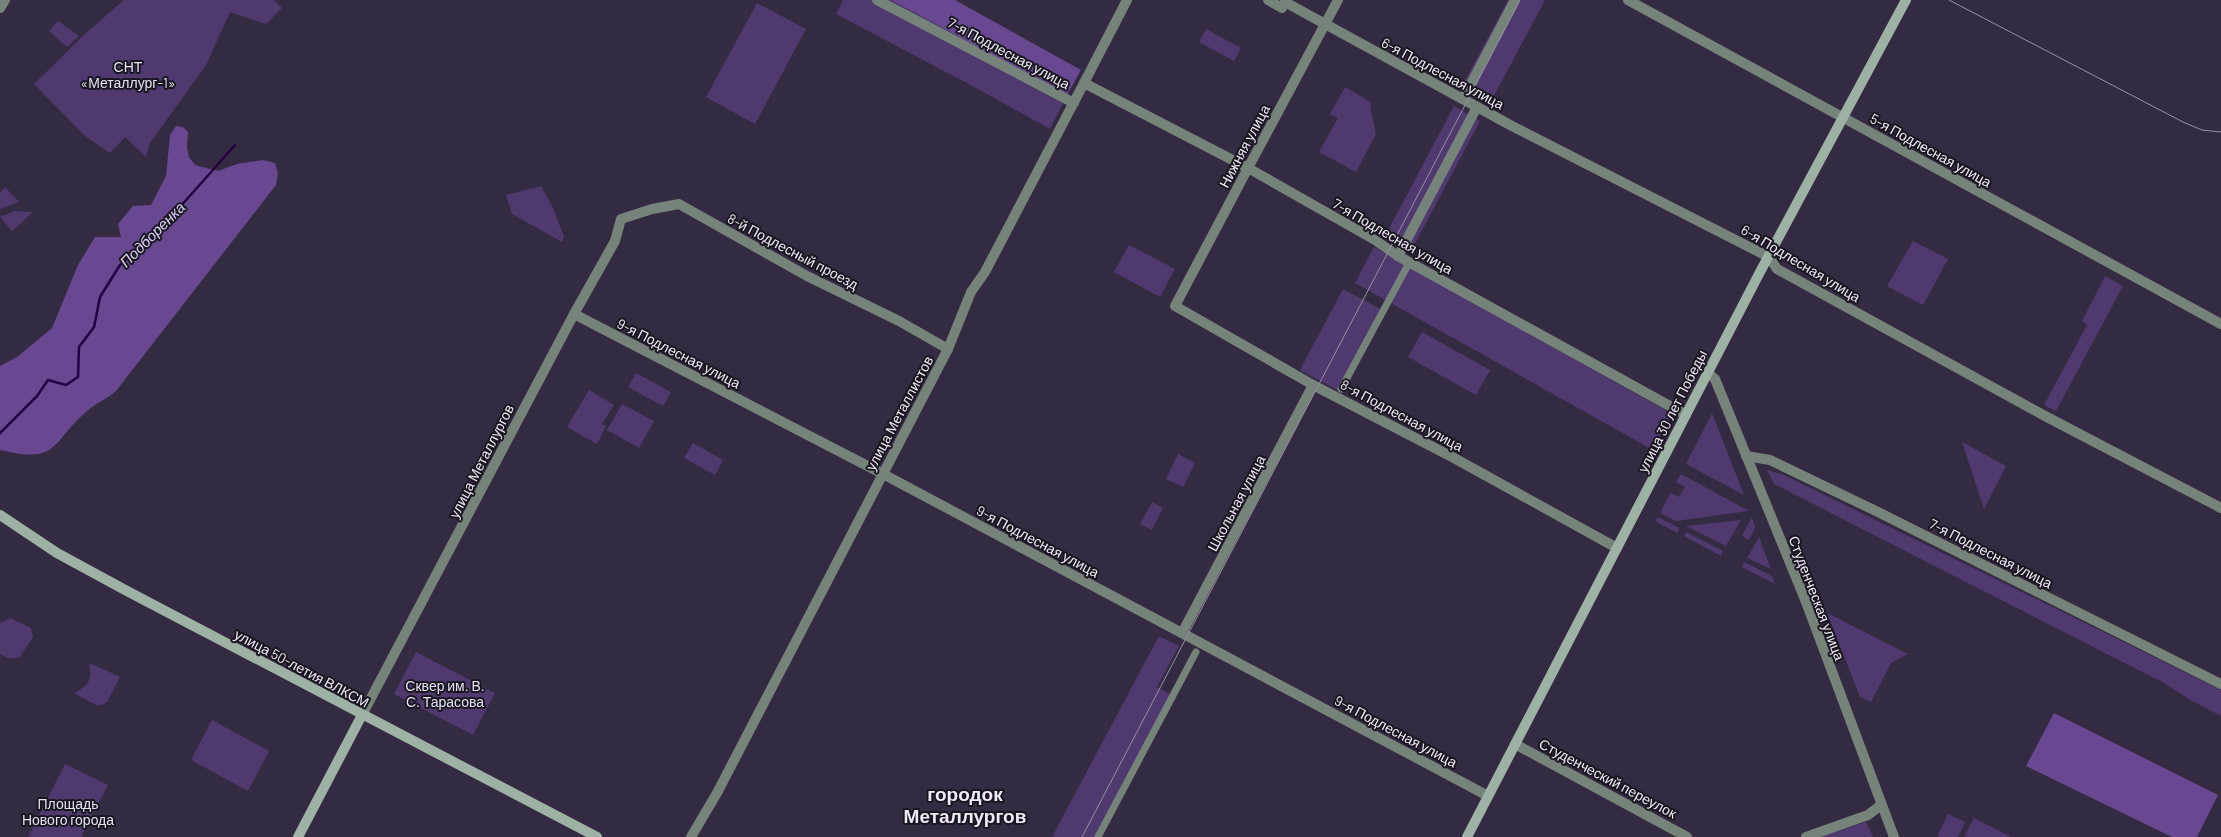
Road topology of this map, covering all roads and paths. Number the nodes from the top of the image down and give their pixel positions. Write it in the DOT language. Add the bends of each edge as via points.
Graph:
graph roads {
  1 [pos="5,0"];
  2 [pos="877,0"];
  3 [pos="1128,0"];
  4 [pos="1268,0"];
  5 [pos="1338,0"];
  6 [pos="1515,0"];
  7 [pos="1628,0"];
  8 [pos="1906,0"];
  9 [pos="0,8"];
  10 [pos="1325,24"];
  11 [pos="1084,83"];
  12 [pos="1463,99"];
  13 [pos="1074,103"];
  14 [pos="1477,107"];
  15 [pos="1843,117"];
  16 [pos="1248,168"];
  17 [pos="621,219"];
  18 [pos="1398,256"];
  19 [pos="1768,257"];
  20 [pos="1409,263"];
  21 [pos="1175,306"];
  22 [pos="574,314"];
  23 [pos="2221,324"];
  24 [pos="948,349"];
  25 [pos="1708,373"];
  26 [pos="1313,385"];
  27 [pos="1340,390"];
  28 [pos="1686,415"];
  29 [pos="1746,456"];
  30 [pos="883,474"];
  31 [pos="2221,508"];
  32 [pos="0,515"];
  33 [pos="1617,548"];
  34 [pos="1182,633"];
  35 [pos="1196,652"];
  36 [pos="2221,684"];
  37 [pos="362,715"];
  38 [pos="1515,744"];
  39 [pos="1488,796"];
  40 [pos="1881,805"];
  41 [pos="298,837"];
  42 [pos="596,837"];
  43 [pos="691,837"];
  44 [pos="1098,837"];
  45 [pos="1467,837"];
  46 [pos="1687,837"];
  47 [pos="1806,837"];
  48 [pos="1894,837"];
  1 -- 9 [label="street"];
  2 -- 13 [label="street, 7-я Подлесная улица"];
  3 -- 11 [label="street, улица Металлистов"];
  4 -- 10 [label="street, 6-я Подлесная улица"];
  5 -- 10 [label="street, Нижняя улица"];
  6 -- 12 [label="street"];
  7 -- 15 [label="street, 5-я Подлесная улица"];
  8 -- 15 [label="main road, улица 30 лет Победы"];
  10 -- 12 [label="street, 6-я Подлесная улица"];
  10 -- 16 [label="street, Нижняя улица"];
  11 -- 13 [label="street, улица Металлистов"];
  11 -- 16 [label="street, 7-я Подлесная улица"];
  12 -- 14 [label="street, 6-я Подлесная улица"];
  13 -- 24 [label="street, улица Металлистов" via="985,272 971,292"];
  14 -- 18 [label="street"];
  14 -- 19 [label="street, 6-я Подлесная улица"];
  15 -- 19 [label="main road, улица 30 лет Победы"];
  15 -- 23 [label="street, 5-я Подлесная улица"];
  16 -- 18 [label="street, 7-я Подлесная улица"];
  16 -- 21 [label="street, Нижняя улица"];
  17 -- 22 [label="street, улица Металлургов" via="615,240"];
  17 -- 24 [label="street, 8-й Подлесный проезд" via="652,208 679,204 807,276"];
  18 -- 20 [label="street, 7-я Подлесная улица"];
  19 -- 25 [label="main road, улица 30 лет Победы"];
  19 -- 31 [label="street, 6-я Подлесная улица" via="1777,269"];
  20 -- 27 [label="street"];
  20 -- 28 [label="street, 7-я Подлесная улица"];
  21 -- 26 [label="street, 8-я Подлесная улица"];
  22 -- 30 [label="street, 9-я Подлесная улица"];
  22 -- 37 [label="street, улица Металлургов"];
  24 -- 30 [label="street, улица Металлистов"];
  25 -- 28 [label="main road, улица 30 лет Победы"];
  25 -- 29 [label="street, Студенческая улица" via="1715,379"];
  26 -- 33 [label="street, 8-я Подлесная улица"];
  26 -- 34 [label="street, Школьная улица"];
  28 -- 33 [label="main road, улица 30 лет Победы"];
  29 -- 36 [label="street, 7-я Подлесная улица" via="1770,460"];
  29 -- 40 [label="street, Студенческая улица" via="1806,602"];
  30 -- 34 [label="street, 9-я Подлесная улица"];
  30 -- 43 [label="street, улица Металлистов"];
  32 -- 37 [label="main road, улица 50-летия ВЛКСМ" via="57,553"];
  33 -- 38 [label="main road, улица 30 лет Победы"];
  34 -- 39 [label="street, 9-я Подлесная улица"];
  35 -- 44 [label="street"];
  37 -- 41 [label="main road"];
  37 -- 42 [label="main road, улица 50-летия ВЛКСМ"];
  38 -- 39 [label="main road, улица 30 лет Победы"];
  38 -- 46 [label="street, Студенческий переулок"];
  39 -- 45 [label="main road, улица 30 лет Победы"];
  40 -- 47 [label="street" via="1868,815"];
  40 -- 48 [label="street, Студенческая улица"];
}
